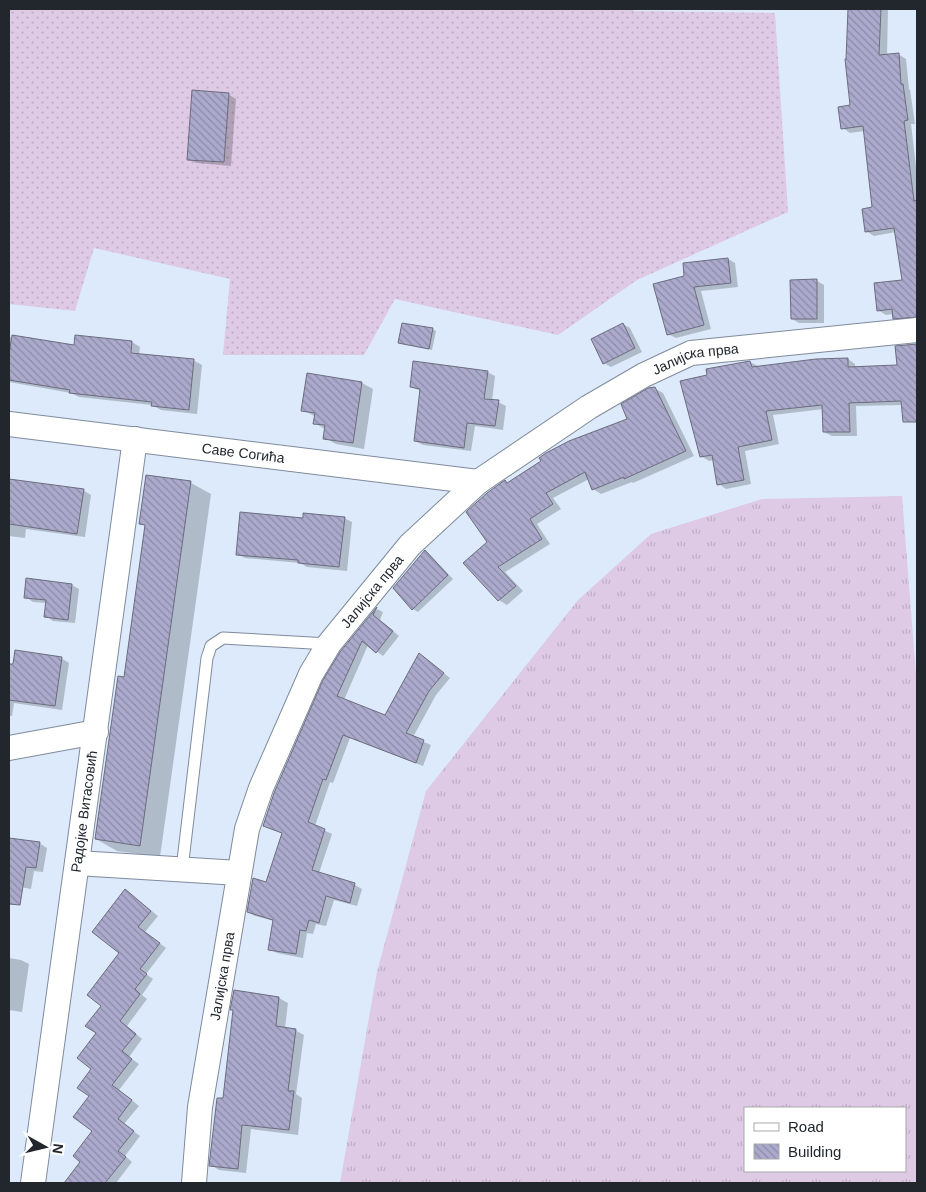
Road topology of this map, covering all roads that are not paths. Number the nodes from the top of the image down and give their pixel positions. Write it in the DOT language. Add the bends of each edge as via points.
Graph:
graph roads {
  1 [pos="917,330"];
  2 [pos="9,424"];
  3 [pos="135,439"];
  4 [pos="478,482"];
  5 [pos="329,644"];
  6 [pos="96,732"];
  7 [pos="9,748"];
  8 [pos="77,863"];
  9 [pos="182,869"];
  10 [pos="239,872"];
  11 [pos="32,1183"];
  12 [pos="194,1183"];
  1 -- 4 [label="street, Јалијска прва" via="691,353 644,375 589,407"];
  2 -- 3 [label="street, Саве Согића"];
  3 -- 4 [label="street, Саве Согића"];
  3 -- 6 [label="street, Радојке Витасовић"];
  4 -- 5 [label="street, Јалијска прва" via="410,544"];
  5 -- 9 [label="lane" via="223,638 211,646"];
  5 -- 10 [label="street, Јалијска прва" via="311,674 261,788 247,828"];
  6 -- 7 [label="street"];
  6 -- 8 [label="street, Радојке Витасовић"];
  8 -- 9 [label="street"];
  8 -- 11 [label="street, Радојке Витасовић"];
  9 -- 10 [label="street"];
  10 -- 12 [label="street, Јалијска прва" via="200,1107"];
}
